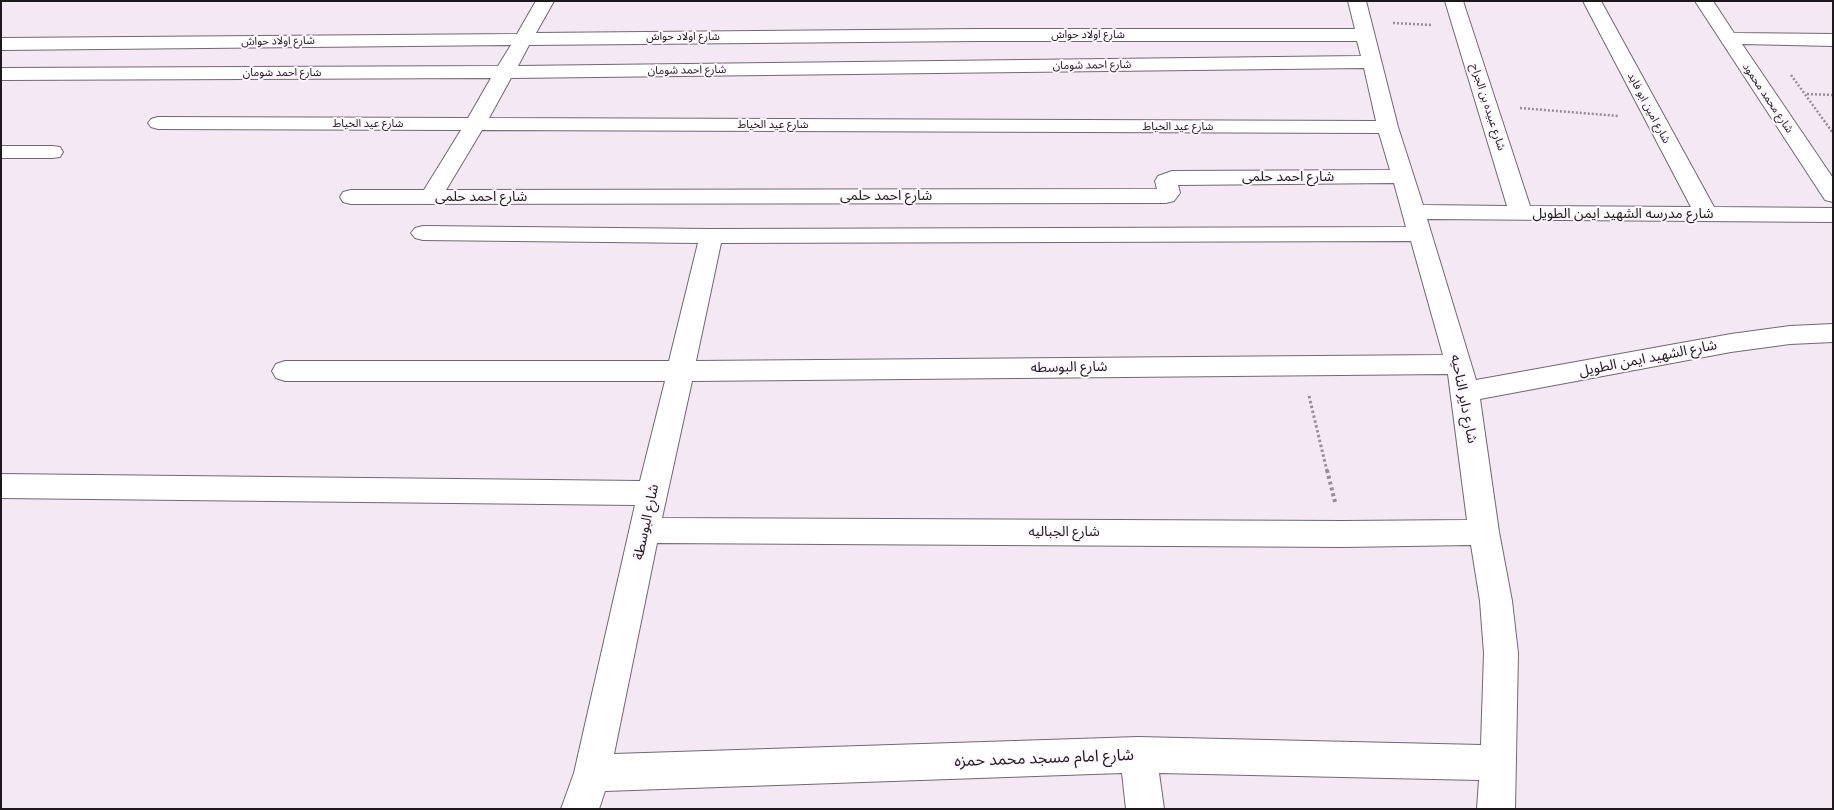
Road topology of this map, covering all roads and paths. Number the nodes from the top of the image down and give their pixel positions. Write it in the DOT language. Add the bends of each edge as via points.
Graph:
graph roads {
  1 [pos="545,1"];
  2 [pos="1454,1"];
  3 [pos="1592,1"];
  4 [pos="1704,1"];
  5 [pos="1361,19"];
  6 [pos="1462,28"];
  7 [pos="524,38"];
  8 [pos="1728,38"];
  9 [pos="1763,40"];
  10 [pos="1833,40"];
  11 [pos="1,44"];
  12 [pos="1372,62"];
  13 [pos="505,72"];
  14 [pos="1,74"];
  15 [pos="1807,94"];
  16 [pos="1833,95"];
  17 [pos="1487,106"];
  18 [pos="1654,118"];
  19 [pos="158,123"];
  20 [pos="475,124"];
  21 [pos="1388,127"];
  22 [pos="1833,133"];
  23 [pos="1,152"];
  24 [pos="52,152"];
  25 [pos="1403,176"];
  26 [pos="1833,195"];
  27 [pos="351,197"];
  28 [pos="430,197"];
  29 [pos="1521,213"];
  30 [pos="1706,214"];
  31 [pos="1833,215"];
  32 [pos="1417,223"];
  33 [pos="423,233"];
  34 [pos="711,236"];
  35 [pos="1833,333"];
  36 [pos="1301,364"];
  37 [pos="1459,364"];
  38 [pos="286,371"];
  39 [pos="680,372"];
  40 [pos="1465,392"];
  41 [pos="1,486"];
  42 [pos="652,493"];
  43 [pos="644,530"];
  44 [pos="1484,532"];
  45 [pos="1343,534"];
  46 [pos="1138,755"];
  47 [pos="1497,763"];
  48 [pos="592,773"];
  49 [pos="580,809"];
  50 [pos="1145,809"];
  51 [pos="1496,809"];
  1 -- 7 [label="street"];
  2 -- 6 [label="street, شارع عبيده بن الجراح"];
  3 -- 18 [label="street, شارع امين ابو فايد"];
  4 -- 8 [label="street, شارع محمد محمود"];
  5 -- 6 [label="path"];
  5 -- 7 [label="street, شارع اولاد حواش" via="978,35"];
  5 -- 12 [label="street, شارع داير الناحيه"];
  6 -- 17 [label="street, شارع عبيده بن الجراح"];
  7 -- 11 [label="street, شارع اولاد حواش"];
  7 -- 13 [label="street"];
  8 -- 9 [label="street"];
  8 -- 26 [label="street, شارع محمد محمود"];
  9 -- 10 [label="street"];
  9 -- 15 [label="path"];
  12 -- 13 [label="street, شارع احمد شومان"];
  12 -- 21 [label="street, شارع داير الناحيه"];
  13 -- 14 [label="street, شارع احمد شومان"];
  13 -- 20 [label="street"];
  15 -- 16 [label="path"];
  15 -- 22 [label="path"];
  17 -- 18 [label="path"];
  17 -- 29 [label="street, شارع عبيده بن الجراح"];
  18 -- 30 [label="street, شارع امين ابو فايد"];
  19 -- 20 [label="street, شارع عيد الخياط"];
  20 -- 21 [label="street, شارع عيد الخياط"];
  20 -- 28 [label="street"];
  21 -- 25 [label="street, شارع داير الناحيه"];
  23 -- 24 [label="street"];
  25 -- 28 [label="street, شارع احمد حلمى" via="1172,178 1166,181 1169,193 1166,196"];
  25 -- 32 [label="street, شارع داير الناحيه"];
  27 -- 28 [label="street, شارع احمد حلمى"];
  29 -- 30 [label="street, شارع مدرسه الشهيد ايمن الطويل"];
  29 -- 32 [label="street, شارع مدرسه الشهيد ايمن الطويل"];
  30 -- 31 [label="street, شارع مدرسه الشهيد ايمن الطويل"];
  32 -- 34 [label="street, شارع مدرسه الشهيد ايمن الطويل"];
  32 -- 37 [label="street, شارع داير الناحيه"];
  33 -- 34 [label="street, شارع مدرسه الشهيد ايمن الطويل"];
  34 -- 39 [label="street, شارع البوسطة"];
  35 -- 40 [label="street, شارع الشهيد ايمن الطويل" via="1731,343"];
  36 -- 37 [label="street, شارع البوسطه"];
  36 -- 39 [label="street, شارع البوسطه"];
  36 -- 45 [label="path"];
  37 -- 40 [label="street, شارع داير الناحيه"];
  38 -- 39 [label="street, شارع البوسطه"];
  39 -- 42 [label="street, شارع البوسطة"];
  40 -- 44 [label="street, شارع داير الناحيه"];
  41 -- 42 [label="street"];
  42 -- 43 [label="street, شارع البوسطة"];
  43 -- 45 [label="street, شارع الجباليه"];
  43 -- 48 [label="street, شارع البوسطة"];
  44 -- 45 [label="street, شارع الجباليه"];
  44 -- 47 [label="street, شارع داير الناحيه" via="1501,653"];
  46 -- 47 [label="street, شارع امام مسجد محمد حمزه"];
  46 -- 48 [label="street, شارع امام مسجد محمد حمزه"];
  46 -- 50 [label="street"];
  47 -- 51 [label="street, شارع داير الناحيه"];
  48 -- 49 [label="street, شارع البوسطة"];
}
